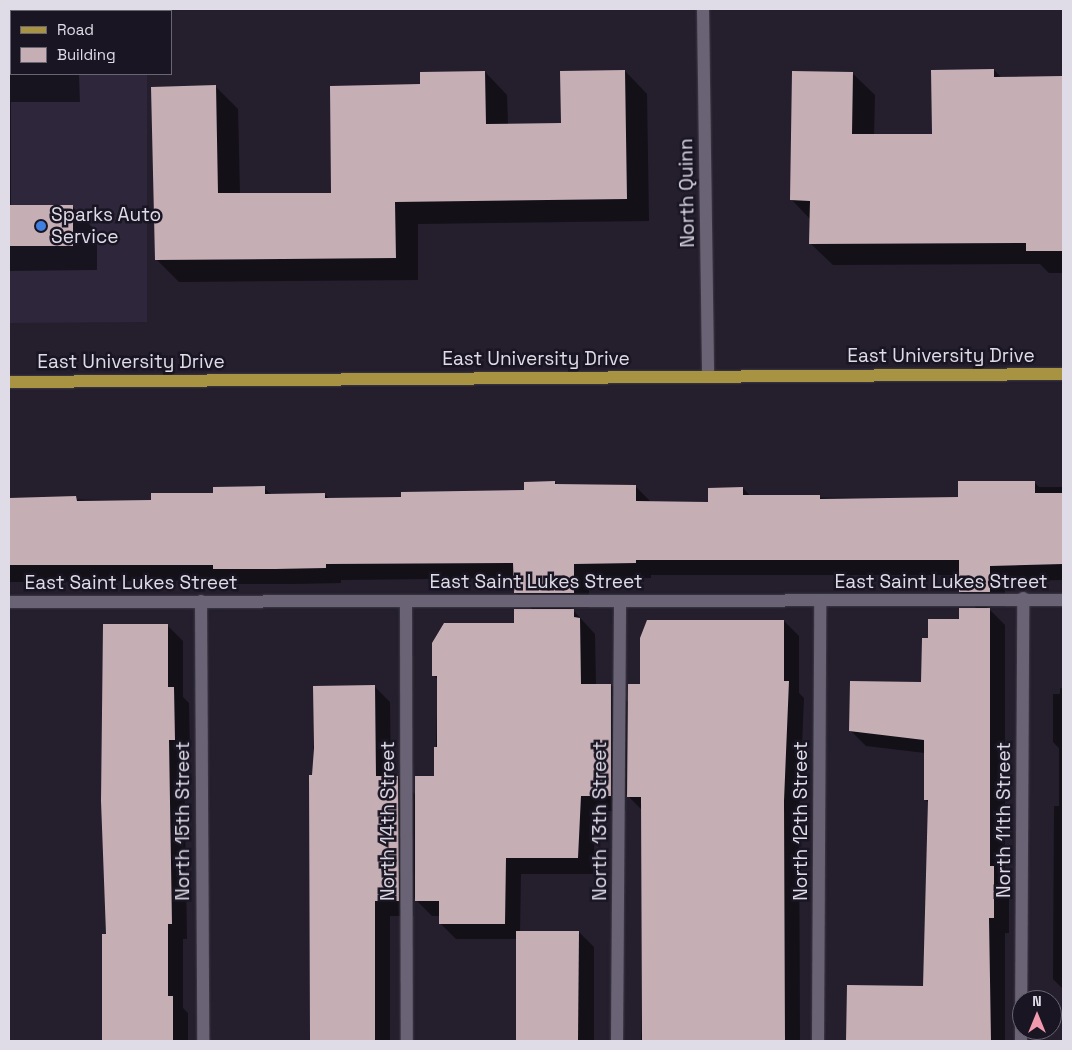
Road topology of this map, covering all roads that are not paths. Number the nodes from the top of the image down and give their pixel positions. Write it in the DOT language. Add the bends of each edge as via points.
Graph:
graph roads {
  1 [pos="703,9"];
  2 [pos="1063,374"];
  3 [pos="708,376"];
  4 [pos="9,382"];
  5 [pos="1024,598"];
  6 [pos="1063,600"];
  7 [pos="201,601"];
  8 [pos="406,601"];
  9 [pos="620,601"];
  10 [pos="820,601"];
  11 [pos="9,602"];
  12 [pos="202,1041"];
  13 [pos="407,1041"];
  14 [pos="618,1041"];
  15 [pos="818,1041"];
  16 [pos="1021,1041"];
  1 -- 3 [label="street, North Quinn"];
  2 -- 3 [label="main road, East University Drive"];
  3 -- 4 [label="main road, East University Drive"];
  5 -- 6 [label="street, East Saint Lukes Street"];
  5 -- 10 [label="street, East Saint Lukes Street"];
  5 -- 16 [label="street, North 11th Street"];
  7 -- 8 [label="street, East Saint Lukes Street"];
  7 -- 11 [label="street, East Saint Lukes Street"];
  7 -- 12 [label="street, North 15th Street"];
  8 -- 9 [label="street, East Saint Lukes Street"];
  8 -- 13 [label="street, North 14th Street"];
  9 -- 10 [label="street, East Saint Lukes Street"];
  9 -- 14 [label="street, North 13th Street"];
  10 -- 15 [label="street, North 12th Street"];
}
